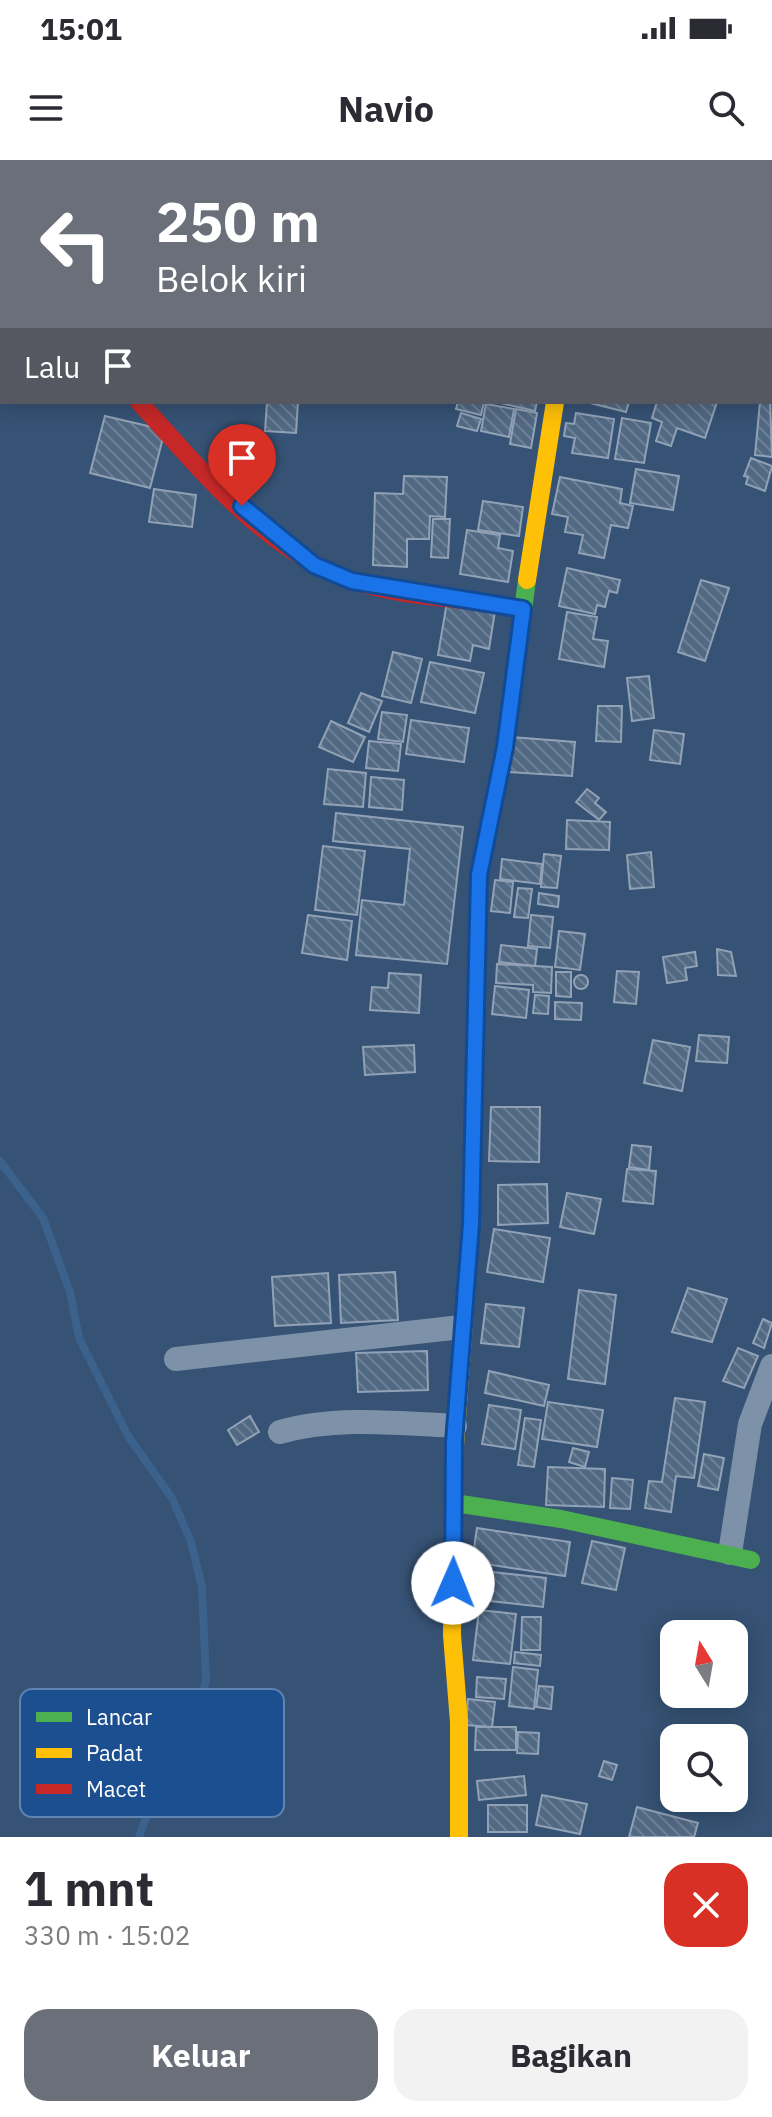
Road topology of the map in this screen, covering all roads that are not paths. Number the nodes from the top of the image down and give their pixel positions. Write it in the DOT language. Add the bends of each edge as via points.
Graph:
graph roads {
  1 [pos="141,404"];
  2 [pos="555,404"];
  3 [pos="523,609"];
  4 [pos="461,1327"];
  5 [pos="176,1359"];
  6 [pos="772,1366"];
  7 [pos="455,1426"];
  8 [pos="280,1432"];
  9 [pos="454,1503"];
  10 [pos="741,1556"];
  11 [pos="459,1837"];
  1 -- 3 [label="street" via="224,491 314,565 389,589"];
  2 -- 3 [label="street"];
  3 -- 4 [label="street" via="505,747 479,875 471,1224"];
  4 -- 5 [label="street"];
  4 -- 7 [label="street"];
  6 -- 10 [label="street" via="750,1424"];
  7 -- 8 [label="street" via="376,1422"];
  7 -- 9 [label="street"];
  9 -- 10 [label="street"];
  9 -- 11 [label="street"];
}
